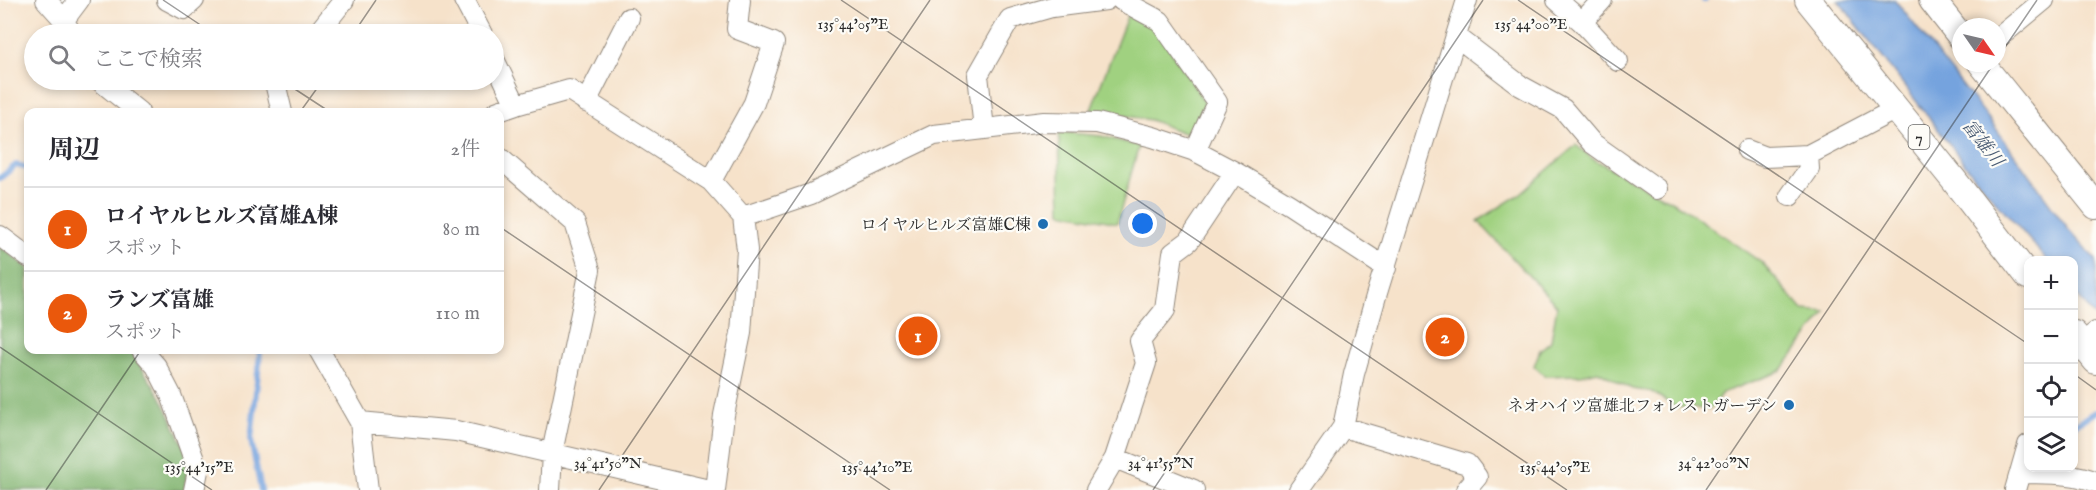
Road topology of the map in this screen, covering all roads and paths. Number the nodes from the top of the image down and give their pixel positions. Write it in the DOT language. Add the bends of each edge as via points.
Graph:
graph roads {
  1 [pos="46,0"];
  2 [pos="79,0"];
  3 [pos="167,0"];
  4 [pos="194,0"];
  5 [pos="344,0"];
  6 [pos="464,0"];
  7 [pos="740,0"];
  8 [pos="1106,0"];
  9 [pos="1121,0"];
  10 [pos="1467,0"];
  11 [pos="1557,0"];
  12 [pos="1602,0"];
  13 [pos="1808,0"];
  14 [pos="1932,0"];
  15 [pos="2044,0"];
  16 [pos="629,18"];
  17 [pos="1582,22"];
  18 [pos="66,24"];
  19 [pos="69,24"];
  20 [pos="325,24"];
  21 [pos="477,24"];
  22 [pos="1952,26"];
  23 [pos="2006,32"];
  24 [pos="1457,37"];
  25 [pos="1618,61"];
  26 [pos="1989,72"];
  27 [pos="504,80"];
  28 [pos="112,90"];
  29 [pos="277,90"];
  30 [pos="586,102"];
  31 [pos="516,105"];
  32 [pos="134,108"];
  33 [pos="281,108"];
  34 [pos="504,109"];
  35 [pos="1896,109"];
  36 [pos="984,129"];
  37 [pos="1747,150"];
  38 [pos="1195,151"];
  39 [pos="1808,155"];
  40 [pos="504,161"];
  41 [pos="1235,172"];
  42 [pos="711,182"];
  43 [pos="1657,189"];
  44 [pos="2091,191"];
  45 [pos="1790,196"];
  46 [pos="743,217"];
  47 [pos="0,236"];
  48 [pos="24,254"];
  49 [pos="1386,268"];
  50 [pos="2024,271"];
  51 [pos="146,354"];
  52 [pos="321,354"];
  53 [pos="360,422"];
  54 [pos="1342,427"];
  55 [pos="552,453"];
  56 [pos="1115,458"];
  57 [pos="2024,459"];
  58 [pos="2018,481"];
  59 [pos="2096,482"];
  60 [pos="194,490"];
  61 [pos="368,490"];
  62 [pos="550,490"];
  63 [pos="709,490"];
  64 [pos="715,490"];
  65 [pos="1096,490"];
  66 [pos="1194,490"];
  67 [pos="1299,490"];
  68 [pos="1466,490"];
  1 -- 18 [label="street"];
  2 -- 19 [label="street"];
  3 -- 4 [label="street" via="184,9"];
  5 -- 20 [label="street"];
  6 -- 21 [label="street"];
  7 -- 42 [label="street" via="736,29 774,43 754,103"];
  8 -- 36 [label="street" via="1052,7 1010,20 978,75"];
  9 -- 38 [label="street" via="1160,21 1217,102"];
  10 -- 24 [label="street"];
  11 -- 17 [label="street"];
  12 -- 17 [label="street"];
  13 -- 35 [label="main road, 7"];
  14 -- 22 [label="main road"];
  15 -- 23 [label="street"];
  16 -- 30 [label="street"];
  17 -- 25 [label="street"];
  24 -- 43 [label="street" via="1521,86 1563,109 1592,142"];
  24 -- 49 [label="street"];
  26 -- 44 [label="main road"];
  27 -- 31 [label="street"];
  28 -- 32 [label="street"];
  29 -- 33 [label="street"];
  30 -- 31 [label="street" via="569,90"];
  30 -- 42 [label="street"];
  31 -- 34 [label="street"];
  35 -- 39 [label="street"];
  35 -- 50 [label="main road, 7"];
  36 -- 38 [label="street" via="1044,122 1097,123"];
  36 -- 46 [label="street" via="934,135 811,194"];
  37 -- 39 [label="street" via="1765,157"];
  38 -- 41 [label="street"];
  39 -- 45 [label="street" via="1809,169"];
  40 -- 55 [label="street" via="575,223 590,270"];
  41 -- 49 [label="street"];
  41 -- 56 [label="street" via="1189,241 1173,253 1165,310 1140,341 1146,363"];
  42 -- 46 [label="street"];
  46 -- 64 [label="street" via="747,250 741,333 724,415"];
  47 -- 48 [label="street"];
  49 -- 54 [label="street"];
  51 -- 60 [label="street" via="171,395 198,471"];
  52 -- 53 [label="street"];
  53 -- 55 [label="street" via="456,431"];
  53 -- 61 [label="street"];
  54 -- 67 [label="street"];
  54 -- 68 [label="street" via="1467,464 1477,477"];
  55 -- 62 [label="street"];
  55 -- 63 [label="street"];
  56 -- 65 [label="street"];
  56 -- 66 [label="street"];
  57 -- 58 [label="street"];
  58 -- 59 [label="street" via="2062,474"];
}
